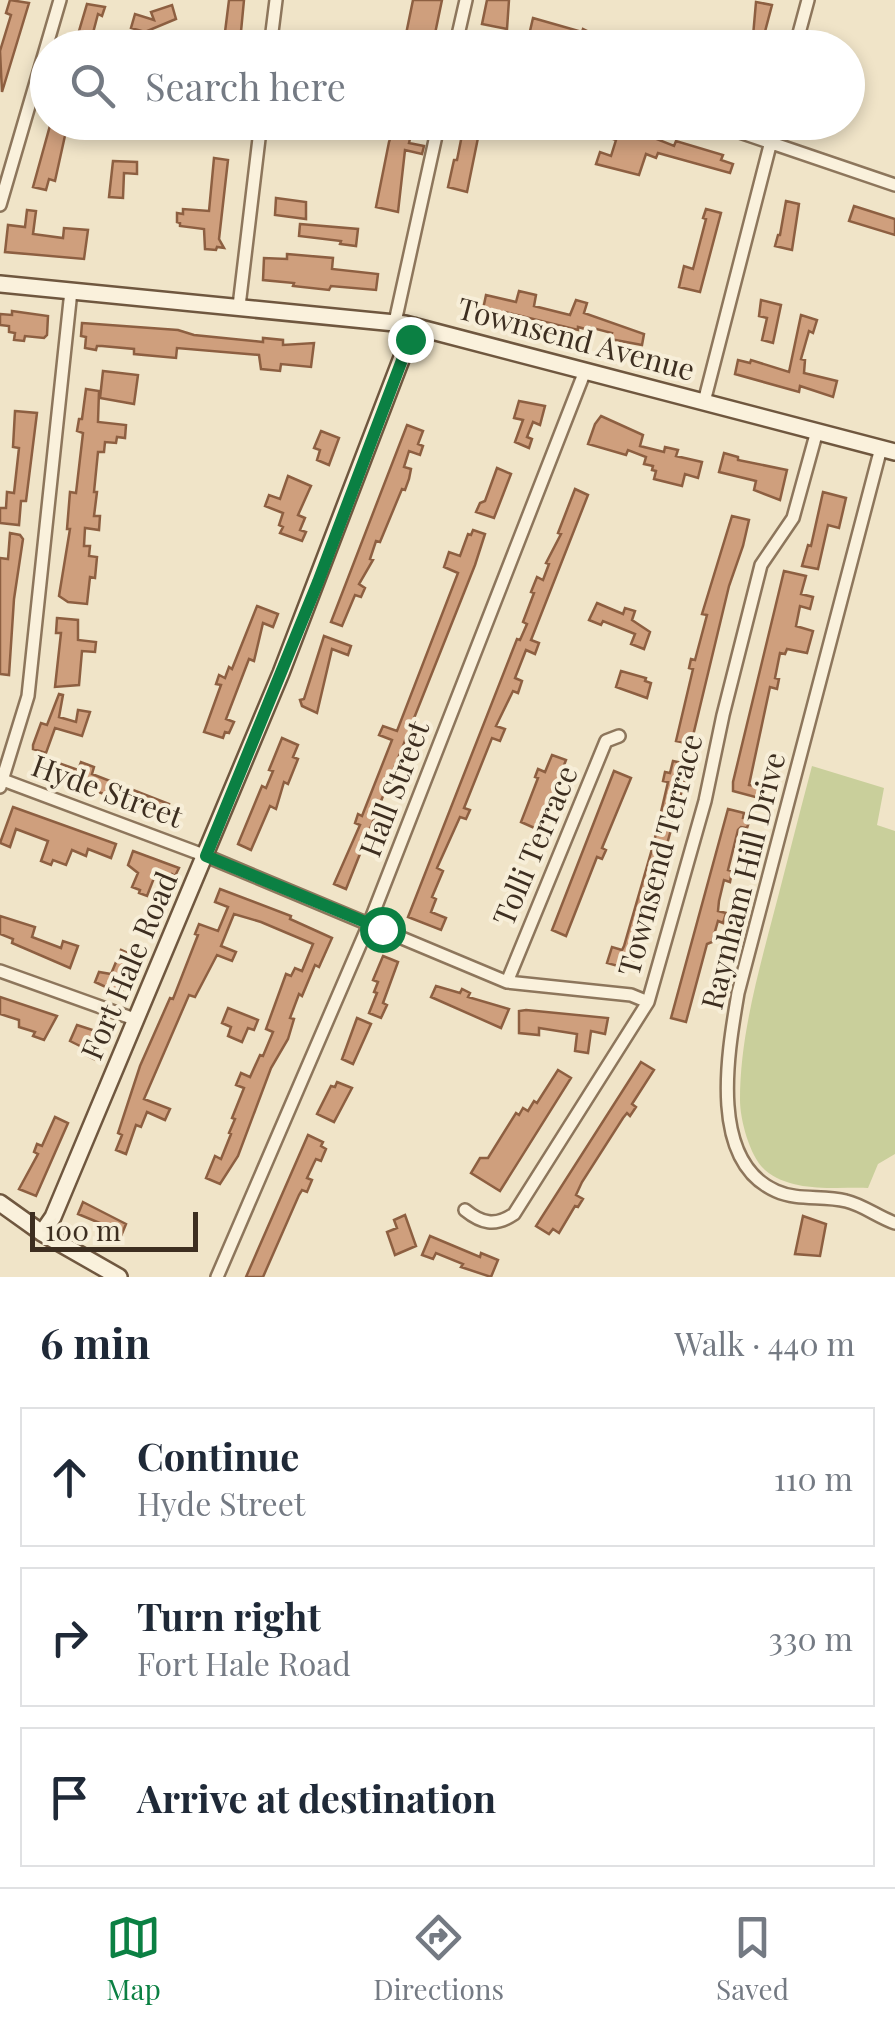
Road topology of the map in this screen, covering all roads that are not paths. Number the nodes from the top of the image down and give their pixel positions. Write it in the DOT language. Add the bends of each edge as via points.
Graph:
graph roads {
  1 [pos="60,0"];
  2 [pos="276,0"];
  3 [pos="466,0"];
  4 [pos="808,0"];
  5 [pos="51,30"];
  6 [pos="272,30"];
  7 [pos="459,30"];
  8 [pos="800,30"];
  9 [pos="30,102"];
  10 [pos="259,140"];
  11 [pos="435,140"];
  12 [pos="762,140"];
  13 [pos="772,140"];
  14 [pos="771,143"];
  15 [pos="895,185"];
  16 [pos="0,205"];
  17 [pos="0,284"];
  18 [pos="71,291"];
  19 [pos="239,306"];
  20 [pos="396,322"];
  21 [pos="414,326"];
  22 [pos="585,370"];
  23 [pos="704,402"];
  24 [pos="817,432"];
  25 [pos="888,450"];
  26 [pos="619,736"];
  27 [pos="1,782"];
  28 [pos="206,856"];
  29 [pos="370,924"];
  30 [pos="0,971"];
  31 [pos="508,982"];
  32 [pos="648,1002"];
  33 [pos="137,1020"];
  34 [pos="0,1203"];
  35 [pos="464,1210"];
  36 [pos="895,1223"];
  37 [pos="42,1233"];
  38 [pos="119,1277"];
  39 [pos="218,1277"];
  1 -- 5 [label="street"];
  2 -- 6 [label="street"];
  3 -- 7 [label="street"];
  4 -- 8 [label="street"];
  9 -- 16 [label="street"];
  10 -- 19 [label="street"];
  11 -- 20 [label="street"];
  12 -- 14 [label="street"];
  13 -- 14 [label="street"];
  14 -- 15 [label="street"];
  14 -- 23 [label="street"];
  17 -- 18 [label="main road, Townsend Avenue"];
  18 -- 19 [label="main road, Townsend Avenue"];
  18 -- 27 [label="street" via="28,696"];
  19 -- 20 [label="main road, Townsend Avenue"];
  20 -- 21 [label="main road, Townsend Avenue"];
  21 -- 22 [label="main road, Townsend Avenue"];
  21 -- 28 [label="main road, Fort Hale Road"];
  22 -- 23 [label="main road, Townsend Avenue"];
  22 -- 29 [label="street, Hall Street"];
  23 -- 24 [label="main road, Townsend Avenue"];
  24 -- 25 [label="main road, Townsend Avenue"];
  24 -- 32 [label="street, Townsend Terrace" via="793,518 761,565"];
  25 -- 36 [label="street, Raynham Hill Drive" via="738,993 728,1078 730,1125 751,1174 780,1194 848,1201"];
  26 -- 31 [label="street, Tolli Terrace" via="606,742"];
  27 -- 28 [label="street, Hyde Street"];
  28 -- 29 [label="street, Hyde Street"];
  28 -- 33 [label="main road, Fort Hale Road"];
  29 -- 31 [label="street, Hyde Street"];
  29 -- 39 [label="street, Hall Street"];
  30 -- 33 [label="street"];
  31 -- 32 [label="street, Hyde Street" via="632,994"];
  32 -- 35 [label="street, Townsend Terrace" via="514,1214 489,1222"];
  33 -- 37 [label="main road, Fort Hale Road"];
  34 -- 37 [label="main road"];
  37 -- 38 [label="main road"];
}
